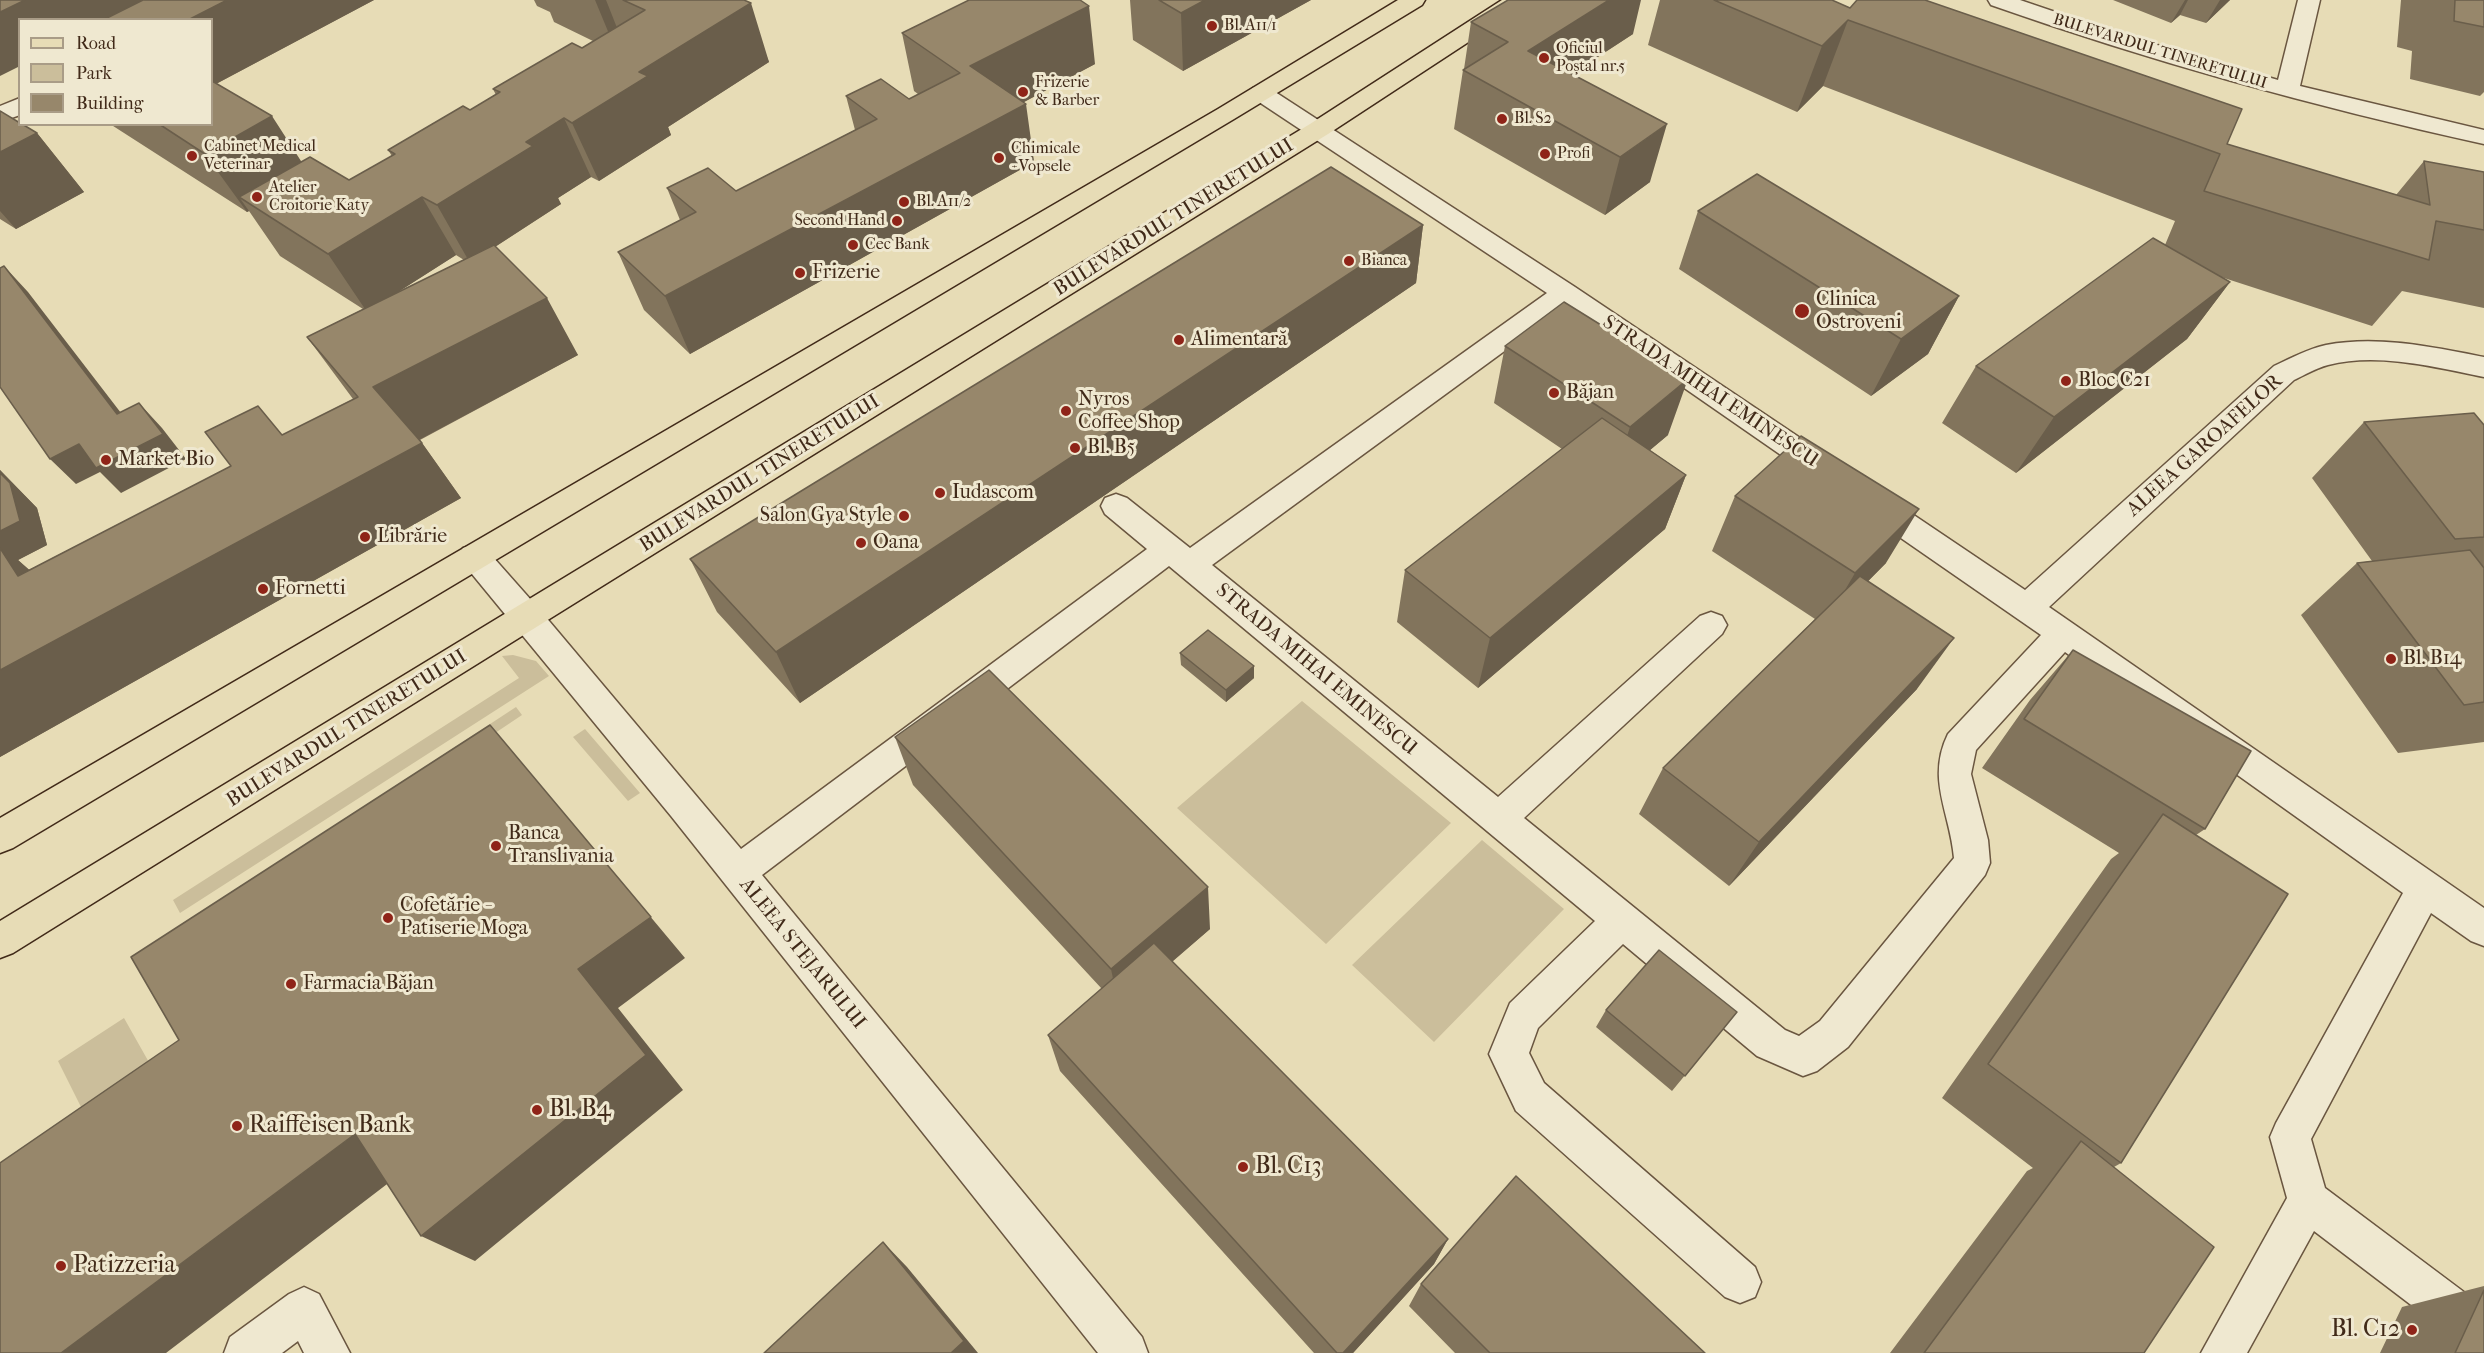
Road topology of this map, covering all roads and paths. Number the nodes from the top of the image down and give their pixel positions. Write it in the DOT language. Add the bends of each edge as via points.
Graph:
graph roads {
  1 [pos="1414,0"];
  2 [pos="1517,0"];
  3 [pos="1999,0"];
  4 [pos="2309,0"];
  5 [pos="2287,91"];
  6 [pos="1261,93"];
  7 [pos="18,106"];
  8 [pos="0,115"];
  9 [pos="1319,129"];
  10 [pos="2484,137"];
  11 [pos="1566,293"];
  12 [pos="2484,367"];
  13 [pos="1116,506"];
  14 [pos="474,557"];
  15 [pos="1180,557"];
  16 [pos="2027,608"];
  17 [pos="528,618"];
  18 [pos="1711,625"];
  19 [pos="2063,633"];
  20 [pos="1497,820"];
  21 [pos="0,837"];
  22 [pos="737,873"];
  23 [pos="2425,888"];
  24 [pos="1621,921"];
  25 [pos="2484,930"];
  26 [pos="0,941"];
  27 [pos="2308,1201"];
  28 [pos="1740,1282"];
  29 [pos="2484,1334"];
  30 [pos="246,1353"];
  31 [pos="328,1353"];
  32 [pos="1126,1353"];
  33 [pos="2223,1353"];
  1 -- 6 [label="main road"];
  2 -- 9 [label="main road, BULEVARDUL TINERETULUI"];
  3 -- 5 [label="street, BULEVARDUL TINERETULUI" via="2137,47"];
  4 -- 5 [label="street, BULEVARDUL TINERETULUI"];
  5 -- 10 [label="street, BULEVARDUL TINERETULUI"];
  6 -- 9 [label="street, STRADA MIHAI EMINESCU"];
  6 -- 14 [label="main road"];
  7 -- 8 [label="street"];
  9 -- 11 [label="street, STRADA MIHAI EMINESCU"];
  9 -- 17 [label="main road, BULEVARDUL TINERETULUI"];
  11 -- 15 [label="street"];
  11 -- 16 [label="street, STRADA MIHAI EMINESCU"];
  12 -- 16 [label="street, ALEEA GAROAFELOR" via="2432,356 2369,353 2327,355 2284,373"];
  13 -- 15 [label="street, STRADA MIHAI EMINESCU"];
  14 -- 17 [label="street, ALEEA STEJARULUI"];
  14 -- 21 [label="main road"];
  15 -- 20 [label="street, STRADA MIHAI EMINESCU"];
  15 -- 22 [label="street"];
  16 -- 19 [label="street, STRADA MIHAI EMINESCU"];
  17 -- 22 [label="street, ALEEA STEJARULUI"];
  17 -- 26 [label="main road, BULEVARDUL TINERETULUI"];
  18 -- 20 [label="street"];
  19 -- 23 [label="street, STRADA MIHAI EMINESCU"];
  19 -- 24 [label="street, STRADA MIHAI EMINESCU" via="1960,744 1954,774 1972,863 1834,1034 1803,1057 1771,1043"];
  20 -- 24 [label="street, STRADA MIHAI EMINESCU"];
  22 -- 32 [label="street, ALEEA STEJARULUI"];
  23 -- 25 [label="street, STRADA MIHAI EMINESCU"];
  23 -- 27 [label="street" via="2290,1137"];
  24 -- 28 [label="street" via="1524,1016 1509,1054 1530,1097"];
  27 -- 29 [label="street"];
  27 -- 33 [label="street"];
  30 -- 31 [label="street" via="303,1309"];
}
